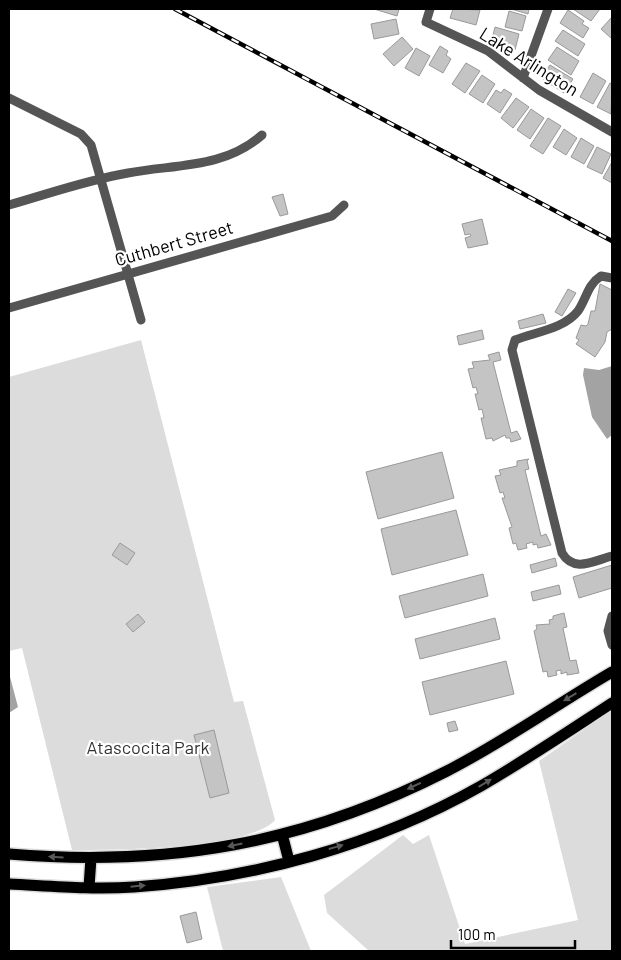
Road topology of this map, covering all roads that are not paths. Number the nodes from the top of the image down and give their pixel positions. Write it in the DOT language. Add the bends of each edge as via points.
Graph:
graph roads {
  1 [pos="430,9"];
  2 [pos="548,9"];
  3 [pos="523,78"];
  4 [pos="9,98"];
  5 [pos="612,132"];
  6 [pos="262,135"];
  7 [pos="100,179"];
  8 [pos="344,205"];
  9 [pos="9,206"];
  10 [pos="128,274"];
  11 [pos="612,278"];
  12 [pos="9,308"];
  13 [pos="141,320"];
  14 [pos="612,556"];
  15 [pos="612,616"];
  16 [pos="612,645"];
  17 [pos="612,672"];
  18 [pos="612,703"];
  19 [pos="282,834"];
  20 [pos="9,854"];
  21 [pos="92,858"];
  22 [pos="289,860"];
  23 [pos="9,884"];
  24 [pos="89,887"];
  1 -- 3 [label="street, Lake Arlington" via="426,22 488,52"];
  2 -- 3 [label="street"];
  3 -- 5 [label="street, Lake Arlington"];
  4 -- 7 [label="street" via="81,134 90,145"];
  6 -- 7 [label="street" via="246,149 196,165 128,172"];
  7 -- 9 [label="street"];
  7 -- 10 [label="street"];
  8 -- 10 [label="street, Cuthbert Street" via="332,216"];
  10 -- 12 [label="street, Cuthbert Street"];
  10 -- 13 [label="street"];
  11 -- 14 [label="street" via="601,276 593,280 578,310 569,320 514,340 512,350 562,553 567,562 576,565"];
  15 -- 16 [label="street" via="608,631"];
  17 -- 19 [label="main road, one-way" via="448,770 382,802"];
  22 -- 18 [label="main road, one-way" via="378,834 427,813 480,786"];
  19 -- 21 [label="main road, one-way" via="220,849"];
  19 -- 22 [label="main road"];
  21 -- 20 [label="main road, one-way"];
  21 -- 24 [label="main road"];
  24 -- 22 [label="main road, one-way" via="134,887 185,881"];
  23 -- 24 [label="main road"];
}
